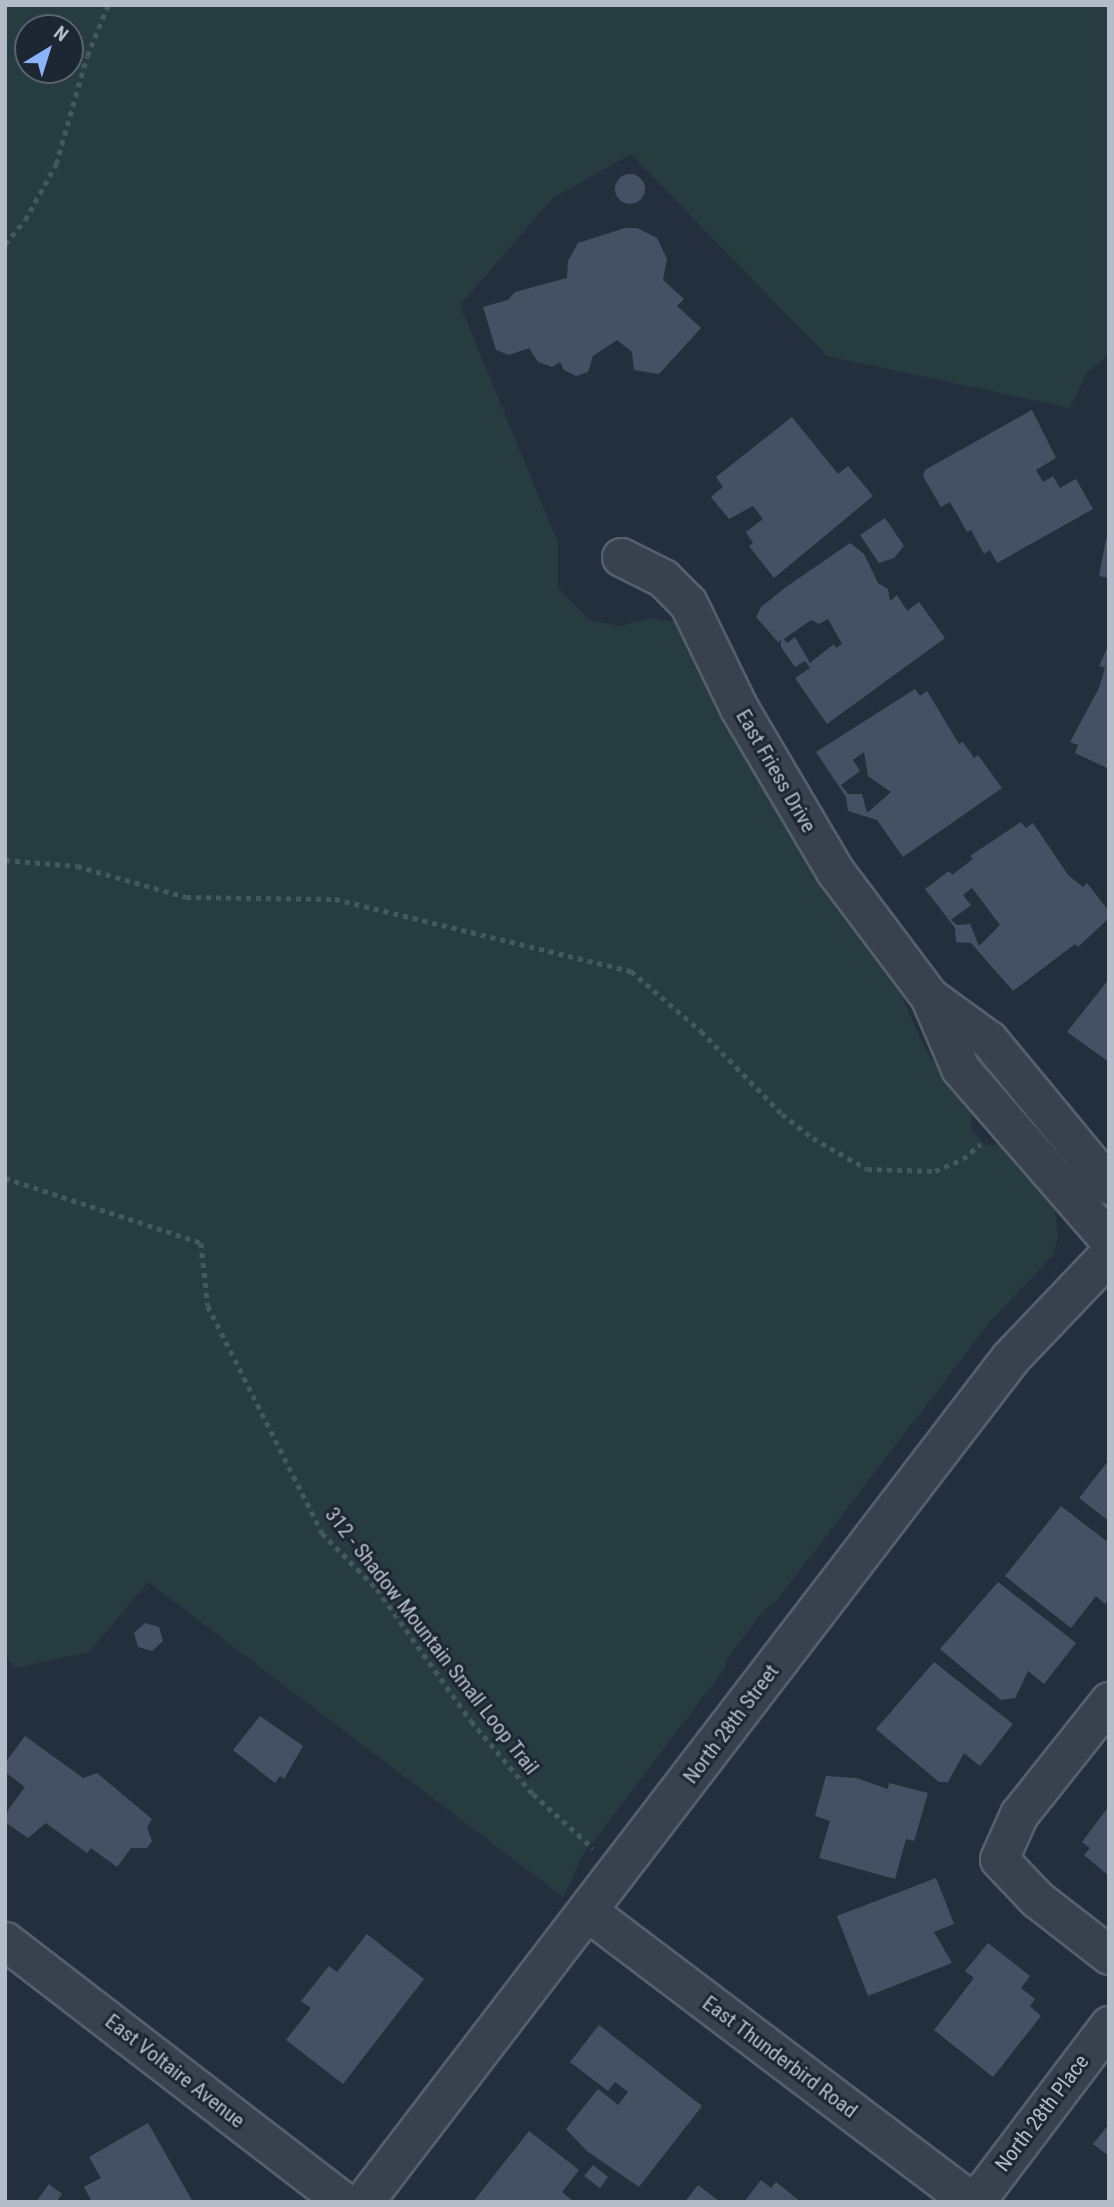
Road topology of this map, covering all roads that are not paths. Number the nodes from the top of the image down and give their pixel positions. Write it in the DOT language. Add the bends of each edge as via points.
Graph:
graph roads {
  1 [pos="621,557"];
  2 [pos="929,996"];
  3 [pos="1030,1091"];
  4 [pos="1004,1118"];
  5 [pos="1109,1185"];
  6 [pos="1109,1240"];
  7 [pos="1109,1255"];
  8 [pos="1109,1702"];
  9 [pos="588,1912"];
  10 [pos="5,1941"];
  11 [pos="1109,1955"];
  12 [pos="1109,2025"];
  13 [pos="344,2202"];
  14 [pos="364,2202"];
  15 [pos="974,2202"];
  1 -- 2 [label="street, East Friess Drive" via="663,578 688,603 739,708 835,871"];
  2 -- 3 [label="street, East Friess Drive" via="989,1040"];
  2 -- 4 [label="street, East Friess Drive" via="960,1068"];
  3 -- 4 [label="street"];
  3 -- 5 [label="street, East Friess Drive"];
  4 -- 6 [label="street, East Friess Drive"];
  7 -- 9 [label="street, North 28th Street" via="1011,1358"];
  8 -- 11 [label="street" via="1020,1814 999,1859 1037,1899"];
  9 -- 14 [label="street, North 28th Street"];
  9 -- 15 [label="street, East Thunderbird Road"];
  10 -- 13 [label="street, East Voltaire Avenue"];
  12 -- 15 [label="street, North 28th Place"];
}
